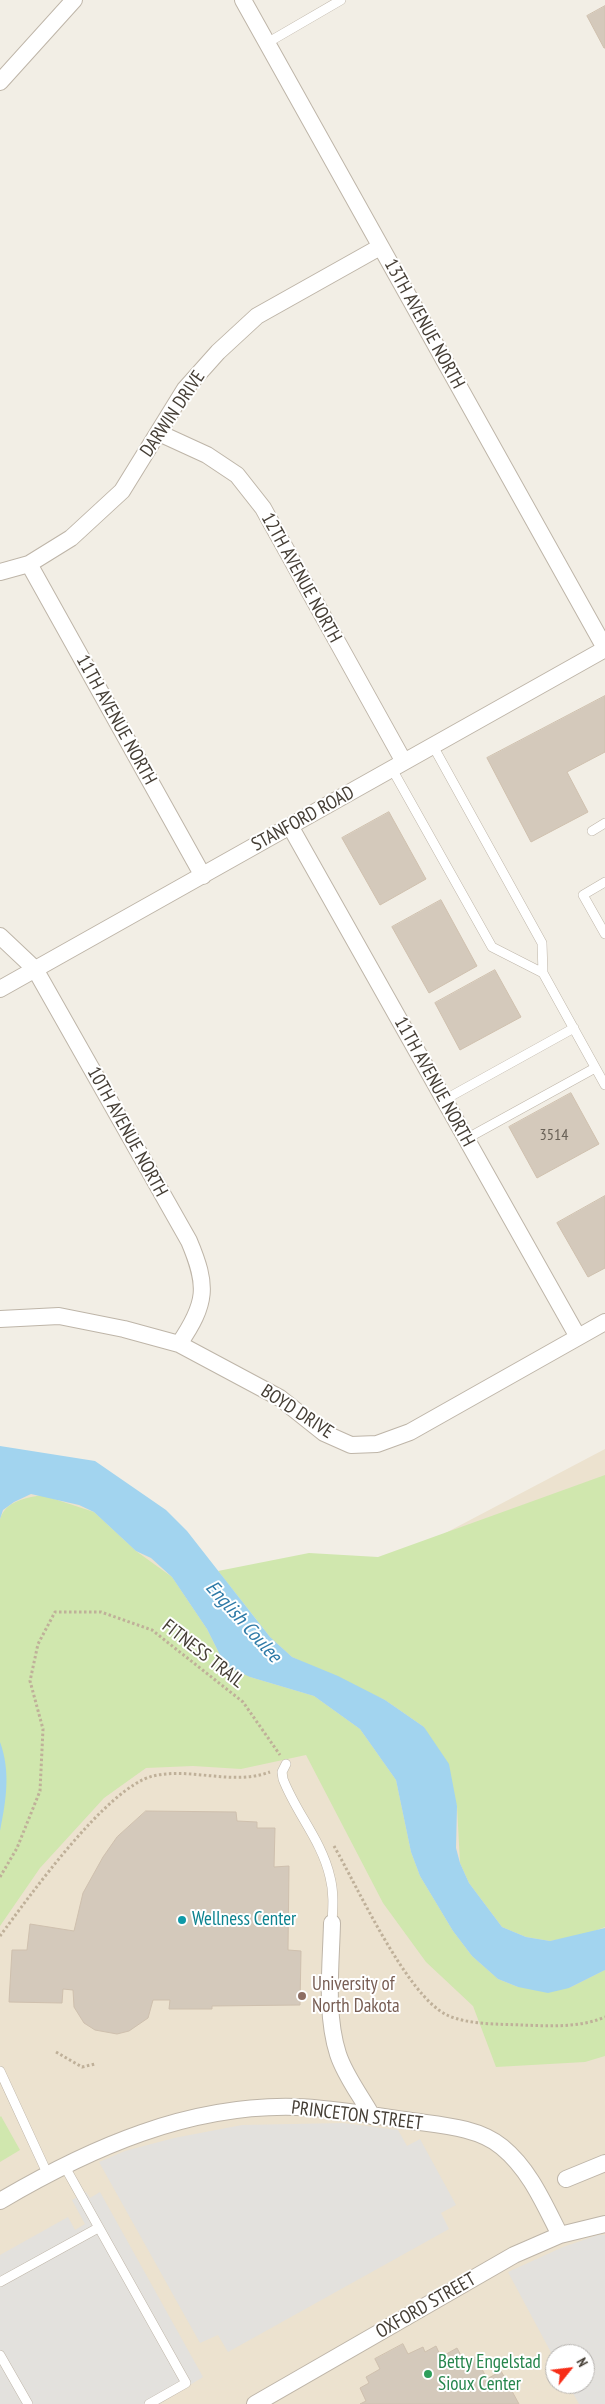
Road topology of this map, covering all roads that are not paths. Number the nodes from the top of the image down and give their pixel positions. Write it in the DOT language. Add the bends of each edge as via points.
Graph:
graph roads {
  1 [pos="74,0"];
  2 [pos="244,0"];
  3 [pos="341,0"];
  4 [pos="267,43"];
  5 [pos="0,82"];
  6 [pos="380,247"];
  7 [pos="159,434"];
  8 [pos="29,564"];
  9 [pos="0,572"];
  10 [pos="605,649"];
  11 [pos="433,746"];
  12 [pos="398,766"];
  13 [pos="605,823"];
  14 [pos="290,826"];
  15 [pos="592,831"];
  16 [pos="203,876"];
  17 [pos="605,882"];
  18 [pos="605,934"];
  19 [pos="0,936"];
  20 [pos="35,969"];
  21 [pos="543,972"];
  22 [pos="0,988"];
  23 [pos="574,1028"];
  24 [pos="595,1068"];
  25 [pos="605,1085"];
  26 [pos="444,1100"];
  27 [pos="466,1139"];
  28 [pos="0,1319"];
  29 [pos="605,1322"];
  30 [pos="578,1337"];
  31 [pos="179,1344"];
  32 [pos="286,1764"];
  33 [pos="332,1923"];
  34 [pos="0,2071"];
  35 [pos="372,2116"];
  36 [pos="605,2163"];
  37 [pos="65,2167"];
  38 [pos="48,2175"];
  39 [pos="566,2178"];
  40 [pos="0,2201"];
  41 [pos="605,2224"];
  42 [pos="98,2228"];
  43 [pos="560,2235"];
  44 [pos="0,2282"];
  45 [pos="0,2355"];
  46 [pos="155,2403"];
  47 [pos="28,2404"];
  48 [pos="255,2404"];
  1 -- 5 [label="street"];
  2 -- 4 [label="street, 13TH AVENUE NORTH"];
  3 -- 4 [label="lane"];
  4 -- 6 [label="street, 13TH AVENUE NORTH"];
  6 -- 7 [label="street, DARWIN DRIVE" via="257,316 185,389"];
  6 -- 10 [label="street, 13TH AVENUE NORTH"];
  7 -- 8 [label="street, DARWIN DRIVE" via="122,491 71,538"];
  7 -- 12 [label="street, 12TH AVENUE NORTH" via="207,455 236,475 263,508"];
  8 -- 9 [label="street, DARWIN DRIVE"];
  8 -- 16 [label="street, 11TH AVENUE NORTH"];
  10 -- 11 [label="street, STANFORD ROAD"];
  11 -- 12 [label="street, STANFORD ROAD"];
  11 -- 21 [label="lane" via="542,944"];
  12 -- 14 [label="street, STANFORD ROAD"];
  12 -- 21 [label="lane" via="492,947"];
  13 -- 15 [label="lane"];
  14 -- 16 [label="street, STANFORD ROAD"];
  14 -- 26 [label="street, 11TH AVENUE NORTH"];
  16 -- 20 [label="street, STANFORD ROAD"];
  17 -- 18 [label="lane" via="583,895"];
  19 -- 20 [label="street, 10TH AVENUE NORTH"];
  20 -- 22 [label="street, STANFORD ROAD"];
  20 -- 31 [label="street, 10TH AVENUE NORTH" via="189,1241 199,1266 203,1296 195,1320"];
  21 -- 23 [label="lane"];
  23 -- 24 [label="lane"];
  23 -- 26 [label="lane"];
  24 -- 25 [label="lane"];
  24 -- 27 [label="lane"];
  26 -- 27 [label="street, 11TH AVENUE NORTH"];
  27 -- 30 [label="street, 11TH AVENUE NORTH"];
  28 -- 31 [label="street, BOYD DRIVE" via="59,1316"];
  29 -- 30 [label="street, BOYD DRIVE"];
  30 -- 31 [label="street, BOYD DRIVE" via="410,1432 377,1444 351,1445 324,1433 280,1398"];
  32 -- 33 [label="lane" via="282,1772 286,1787 324,1857 330,1876"];
  33 -- 35 [label="street" via="330,2011 334,2037 338,2056"];
  34 -- 38 [label="lane"];
  35 -- 37 [label="street, PRINCETON STREET" via="295,2107 262,2108 185,2119 144,2131"];
  35 -- 43 [label="street, PRINCETON STREET" via="459,2129 486,2137 501,2146 524,2170"];
  36 -- 39 [label="street"];
  37 -- 38 [label="street, PRINCETON STREET"];
  37 -- 42 [label="lane"];
  38 -- 40 [label="street, PRINCETON STREET"];
  41 -- 43 [label="street, OXFORD STREET"];
  42 -- 44 [label="lane"];
  42 -- 46 [label="lane" via="186,2383"];
  43 -- 48 [label="street, OXFORD STREET" via="514,2255"];
  45 -- 47 [label="lane"];
}
